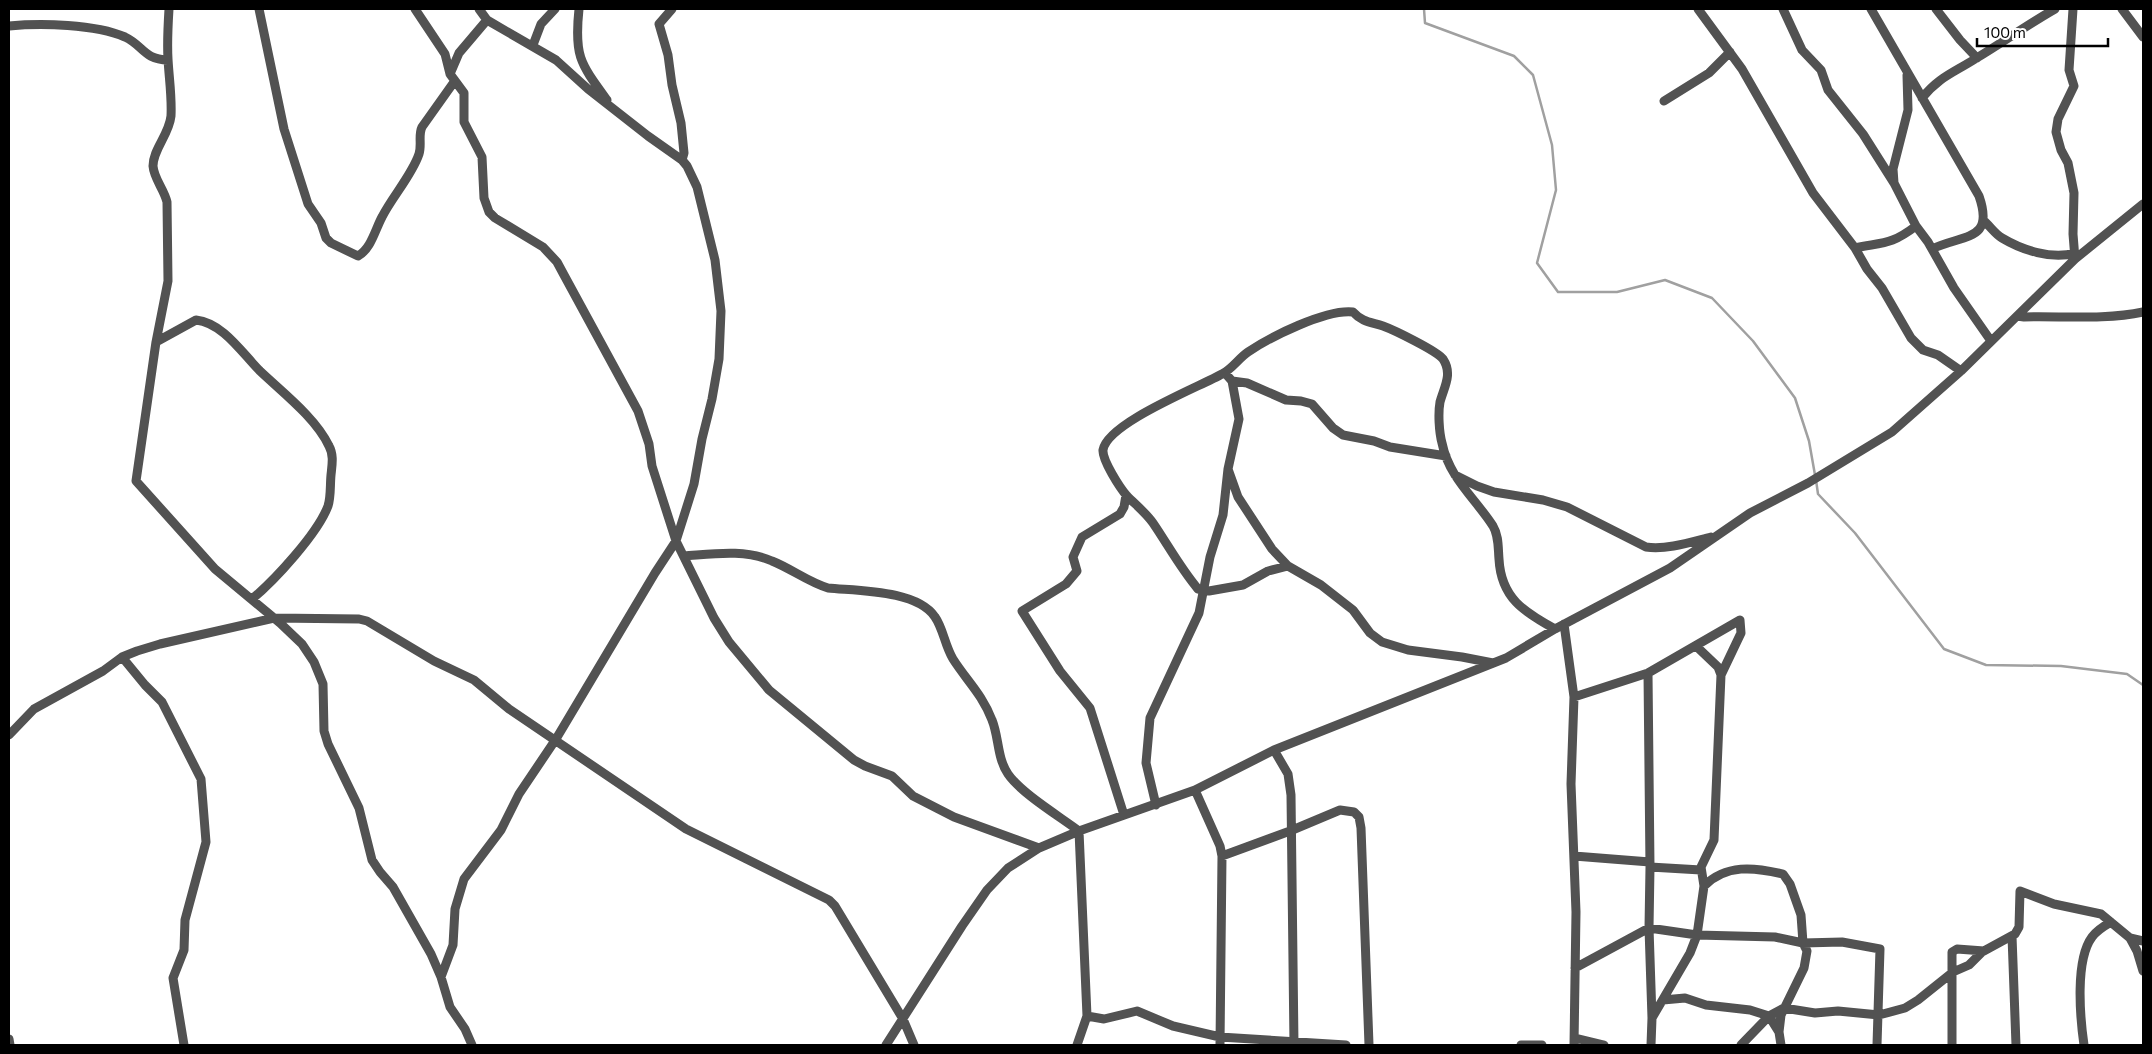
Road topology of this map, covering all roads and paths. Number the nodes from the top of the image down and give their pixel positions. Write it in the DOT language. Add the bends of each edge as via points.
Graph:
graph roads {
  1 [pos="169,9"];
  2 [pos="259,9"];
  3 [pos="415,9"];
  4 [pos="479,9"];
  5 [pos="555,9"];
  6 [pos="579,9"];
  7 [pos="672,9"];
  8 [pos="1698,9"];
  9 [pos="1783,9"];
  10 [pos="1871,9"];
  11 [pos="1936,9"];
  12 [pos="2054,9"];
  13 [pos="2073,9"];
  14 [pos="2122,9"];
  15 [pos="487,20"];
  16 [pos="9,26"];
  17 [pos="2143,37"];
  18 [pos="533,45"];
  19 [pos="1730,52"];
  20 [pos="1977,58"];
  21 [pos="168,60"];
  22 [pos="1907,72"];
  23 [pos="452,78"];
  24 [pos="1922,98"];
  25 [pos="1664,102"];
  26 [pos="614,109"];
  27 [pos="682,160"];
  28 [pos="1894,182"];
  29 [pos="2143,204"];
  30 [pos="1984,221"];
  31 [pos="1916,226"];
  32 [pos="1855,248"];
  33 [pos="1932,249"];
  34 [pos="2075,256"];
  35 [pos="2143,312"];
  36 [pos="2017,316"];
  37 [pos="1991,341"];
  38 [pos="156,342"];
  39 [pos="1961,371"];
  40 [pos="1225,373"];
  41 [pos="1232,380"];
  42 [pos="1446,456"];
  43 [pos="1228,469"];
  44 [pos="1453,474"];
  45 [pos="1126,494"];
  46 [pos="1716,536"];
  47 [pos="676,541"];
  48 [pos="684,556"];
  49 [pos="1288,566"];
  50 [pos="1203,591"];
  51 [pos="252,599"];
  52 [pos="274,618"];
  53 [pos="1564,624"];
  54 [pos="1554,629"];
  55 [pos="1696,646"];
  56 [pos="122,657"];
  57 [pos="1493,663"];
  58 [pos="1648,673"];
  59 [pos="1721,674"];
  60 [pos="1574,697"];
  61 [pos="9,735"];
  62 [pos="556,739"];
  63 [pos="1274,750"];
  64 [pos="1195,790"];
  65 [pos="1156,805"];
  66 [pos="1124,815"];
  67 [pos="1079,831"];
  68 [pos="1290,831"];
  69 [pos="1038,848"];
  70 [pos="1222,856"];
  71 [pos="1574,856"];
  72 [pos="1650,865"];
  73 [pos="1701,870"];
  74 [pos="1704,886"];
  75 [pos="2111,922"];
  76 [pos="1648,928"];
  77 [pos="1697,935"];
  78 [pos="2012,936"];
  79 [pos="2130,938"];
  80 [pos="2143,941"];
  81 [pos="1803,943"];
  82 [pos="1984,951"];
  83 [pos="1575,968"];
  84 [pos="2143,971"];
  85 [pos="1953,972"];
  86 [pos="441,977"];
  87 [pos="1663,1000"];
  88 [pos="1784,1008"];
  89 [pos="1879,1015"];
  90 [pos="1087,1016"];
  91 [pos="1769,1016"];
  92 [pos="1652,1018"];
  93 [pos="903,1019"];
  94 [pos="1779,1032"];
  95 [pos="9,1040"];
  96 [pos="1220,1041"];
  97 [pos="1574,1042"];
  98 [pos="1294,1043"];
  99 [pos="10,1045"];
  100 [pos="184,1045"];
  101 [pos="472,1045"];
  102 [pos="886,1045"];
  103 [pos="914,1045"];
  104 [pos="1077,1045"];
  105 [pos="1346,1045"];
  106 [pos="1368,1045"];
  107 [pos="1521,1045"];
  108 [pos="1542,1045"];
  109 [pos="1604,1045"];
  110 [pos="1651,1045"];
  111 [pos="1741,1045"];
  112 [pos="1781,1045"];
  113 [pos="1877,1045"];
  114 [pos="1952,1045"];
  115 [pos="2016,1045"];
  116 [pos="2084,1045"];
  1 -- 21 [label="street"];
  2 -- 23 [label="street" via="284,130 308,204 321,223 326,238 342,250 358,256 367,248 417,158 420,131"];
  3 -- 23 [label="street" via="445,54"];
  4 -- 15 [label="street"];
  5 -- 18 [label="street" via="541,24"];
  6 -- 26 [label="street" via="577,30 581,61"];
  7 -- 27 [label="street" via="659,24 681,123"];
  8 -- 19 [label="street"];
  9 -- 28 [label="street" via="1802,50 1821,70 1828,90 1863,134"];
  10 -- 22 [label="street"];
  11 -- 20 [label="street"];
  12 -- 20 [label="street"];
  13 -- 34 [label="street" via="2069,70 2074,86 2058,118 2056,132 2068,163 2074,193"];
  14 -- 17 [label="street"];
  15 -- 18 [label="street"];
  15 -- 23 [label="street" via="459,53"];
  16 -- 21 [label="street" via="50,23 105,32 129,40 152,58"];
  18 -- 26 [label="street"];
  19 -- 25 [label="street" via="1708,74"];
  19 -- 32 [label="street" via="1813,193"];
  20 -- 24 [label="street" via="1940,78"];
  21 -- 38 [label="street" via="172,84 170,118 153,163 167,202 166,295"];
  22 -- 24 [label="street"];
  22 -- 28 [label="street" via="1908,110 1893,169"];
  23 -- 47 [label="street" via="464,93 466,127 482,157 486,206 495,218 543,247 560,268 638,411"];
  24 -- 30 [label="street" via="1979,196"];
  26 -- 27 [label="street"];
  27 -- 47 [label="street" via="697,187 715,260 721,311 719,359 712,399 694,484"];
  28 -- 31 [label="street"];
  29 -- 34 [label="street"];
  30 -- 33 [label="street" via="1980,230 1970,237 1952,240"];
  30 -- 34 [label="street" via="2001,238 2024,247 2053,256"];
  31 -- 32 [label="street" via="1889,243"];
  31 -- 33 [label="street"];
  32 -- 39 [label="street" via="1910,338 1923,350 1938,355"];
  33 -- 37 [label="street" via="1954,288"];
  34 -- 36 [label="street"];
  35 -- 36 [label="street" via="2084,317"];
  36 -- 37 [label="street"];
  37 -- 39 [label="street"];
  38 -- 51 [label="street" via="136,481 215,569"];
  38 -- 51 [label="street" via="196,320 217,329 300,410 330,447 328,505 302,546"];
  39 -- 46 [label="street" via="1892,432 1750,513"];
  40 -- 41 [label="street"];
  40 -- 42 [label="street" via="1248,351 1285,331 1308,321 1353,312 1366,322 1390,329 1443,359 1448,377 1439,408 1441,442"];
  40 -- 45 [label="street" via="1162,403 1107,440 1104,459"];
  41 -- 42 [label="street" via="1248,383 1286,400 1312,404 1343,435"];
  41 -- 43 [label="street" via="1239,419"];
  42 -- 44 [label="street"];
  43 -- 49 [label="street" via="1248,515"];
  43 -- 50 [label="street" via="1221,522"];
  44 -- 46 [label="street" via="1494,492 1567,507 1646,547 1685,544"];
  44 -- 54 [label="street" via="1494,527 1500,571 1512,598 1527,614"];
  45 -- 50 [label="street" via="1152,522 1192,582"];
  45 -- 66 [label="street" via="1120,514 1082,537 1074,557 1077,571 1066,584 1022,611 1060,671 1090,708"];
  46 -- 53 [label="street" via="1670,568"];
  47 -- 48 [label="street"];
  47 -- 62 [label="street"];
  48 -- 67 [label="street" via="722,553 755,556 771,560 818,585 890,593 929,611 938,621 951,656 984,700 1007,773 1016,784"];
  48 -- 69 [label="street" via="729,642 757,677 783,702 854,760 892,776 914,796 954,817"];
  49 -- 50 [label="street" via="1268,571 1243,585"];
  49 -- 57 [label="street" via="1348,605 1360,616 1370,633 1382,642 1408,650"];
  50 -- 65 [label="street" via="1195,624 1150,718 1146,762"];
  51 -- 52 [label="street"];
  52 -- 56 [label="street" via="160,644"];
  52 -- 62 [label="street" via="367,621 434,662 474,680 509,709"];
  52 -- 86 [label="street" via="302,644 314,662 323,684 324,731 359,808 372,860 401,900"];
  53 -- 54 [label="street"];
  53 -- 60 [label="street"];
  54 -- 57 [label="street"];
  55 -- 58 [label="street"];
  55 -- 59 [label="street"];
  55 -- 59 [label="street" via="1740,620 1741,633"];
  56 -- 61 [label="street" via="34,709"];
  56 -- 100 [label="street" via="162,702 201,779 206,842 185,920 184,950 173,978"];
  57 -- 63 [label="street"];
  58 -- 60 [label="street"];
  58 -- 72 [label="street"];
  59 -- 73 [label="street" via="1714,840"];
  60 -- 71 [label="street"];
  62 -- 86 [label="street" via="519,794 501,830 464,879 455,909 453,945"];
  62 -- 93 [label="street" via="686,829 829,900"];
  63 -- 64 [label="street"];
  63 -- 68 [label="street" via="1290,783"];
  64 -- 65 [label="street"];
  64 -- 70 [label="street"];
  65 -- 66 [label="street"];
  66 -- 67 [label="street"];
  67 -- 69 [label="street"];
  67 -- 90 [label="street"];
  68 -- 70 [label="street"];
  68 -- 98 [label="street"];
  68 -- 106 [label="street" via="1340,810 1354,812 1359,817"];
  69 -- 93 [label="street" via="1008,868 987,890"];
  70 -- 96 [label="street"];
  71 -- 72 [label="street"];
  71 -- 83 [label="street"];
  72 -- 73 [label="street"];
  72 -- 76 [label="street"];
  73 -- 74 [label="street"];
  74 -- 77 [label="street"];
  74 -- 81 [label="street" via="1718,874 1743,867 1783,874 1802,915"];
  75 -- 78 [label="street" via="2097,913 2054,904 2020,891 2019,927"];
  75 -- 79 [label="street"];
  75 -- 116 [label="street" via="2092,937 2084,953 2081,1025"];
  76 -- 77 [label="street"];
  76 -- 83 [label="street"];
  76 -- 92 [label="street"];
  77 -- 81 [label="street" via="1775,937"];
  77 -- 87 [label="street"];
  78 -- 82 [label="street"];
  78 -- 115 [label="street"];
  79 -- 80 [label="street"];
  79 -- 84 [label="street"];
  81 -- 88 [label="street" via="1807,949 1805,963"];
  81 -- 89 [label="street" via="1842,942 1880,949"];
  82 -- 85 [label="street" via="1969,965"];
  82 -- 85 [label="street" via="1954,950"];
  83 -- 97 [label="street"];
  85 -- 89 [label="street" via="1905,1008"];
  85 -- 114 [label="street"];
  86 -- 101 [label="street" via="450,1007"];
  87 -- 91 [label="street" via="1686,998 1706,1005 1750,1010"];
  87 -- 92 [label="street"];
  88 -- 89 [label="street" via="1816,1013 1842,1011"];
  88 -- 91 [label="street"];
  88 -- 94 [label="street"];
  89 -- 113 [label="street"];
  90 -- 96 [label="street" via="1104,1019 1137,1011"];
  90 -- 104 [label="street"];
  91 -- 94 [label="street"];
  91 -- 111 [label="street"];
  92 -- 110 [label="street"];
  93 -- 102 [label="street"];
  93 -- 103 [label="street"];
  94 -- 112 [label="street"];
  95 -- 99 [label="street"];
  96 -- 98 [label="street"];
  97 -- 109 [label="street"];
  98 -- 105 [label="street"];
  107 -- 108 [label="street"];
}
